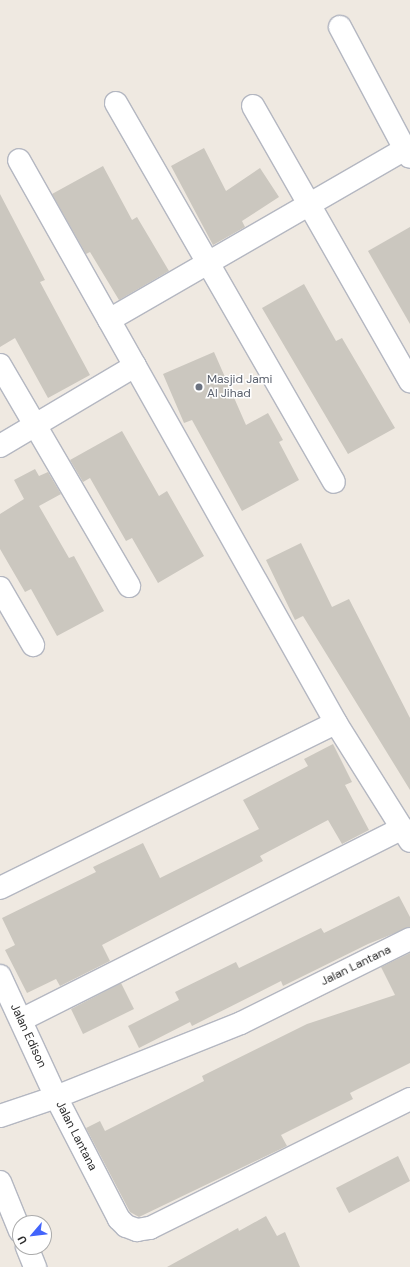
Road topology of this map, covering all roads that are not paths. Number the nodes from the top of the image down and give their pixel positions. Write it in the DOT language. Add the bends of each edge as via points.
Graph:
graph roads {
  1 [pos="340,27"];
  2 [pos="116,104"];
  3 [pos="253,106"];
  4 [pos="408,148"];
  5 [pos="19,160"];
  6 [pos="310,204"];
  7 [pos="208,263"];
  8 [pos="109,320"];
  9 [pos="0,365"];
  10 [pos="135,366"];
  11 [pos="410,381"];
  12 [pos="36,425"];
  13 [pos="0,446"];
  14 [pos="334,482"];
  15 [pos="129,586"];
  16 [pos="0,588"];
  17 [pos="34,645"];
  18 [pos="336,723"];
  19 [pos="406,834"];
  20 [pos="0,888"];
  21 [pos="410,939"];
  22 [pos="0,976"];
  23 [pos="21,1020"];
  24 [pos="56,1097"];
  25 [pos="407,1107"];
  26 [pos="0,1116"];
  27 [pos="0,1182"];
  28 [pos="13,1215"];
  29 [pos="30,1255"];
  30 [pos="35,1267"];
  1 -- 4 [label="street"];
  2 -- 7 [label="street"];
  3 -- 6 [label="street"];
  4 -- 6 [label="street"];
  5 -- 8 [label="street"];
  6 -- 7 [label="street"];
  6 -- 11 [label="street"];
  7 -- 8 [label="street"];
  7 -- 14 [label="street"];
  8 -- 10 [label="street"];
  9 -- 12 [label="street"];
  10 -- 12 [label="street"];
  10 -- 18 [label="street"];
  12 -- 13 [label="street"];
  12 -- 15 [label="street"];
  16 -- 17 [label="street"];
  18 -- 19 [label="street"];
  18 -- 20 [label="street"];
  19 -- 23 [label="street"];
  21 -- 24 [label="street, Jalan Lantana" via="241,1023"];
  22 -- 23 [label="street, Jalan Edison"];
  23 -- 24 [label="street, Jalan Edison"];
  24 -- 25 [label="street, Jalan Lantana" via="119,1219 126,1226 137,1230 150,1228"];
  24 -- 26 [label="street"];
  27 -- 28 [label="street"];
  29 -- 30 [label="street"];
}
